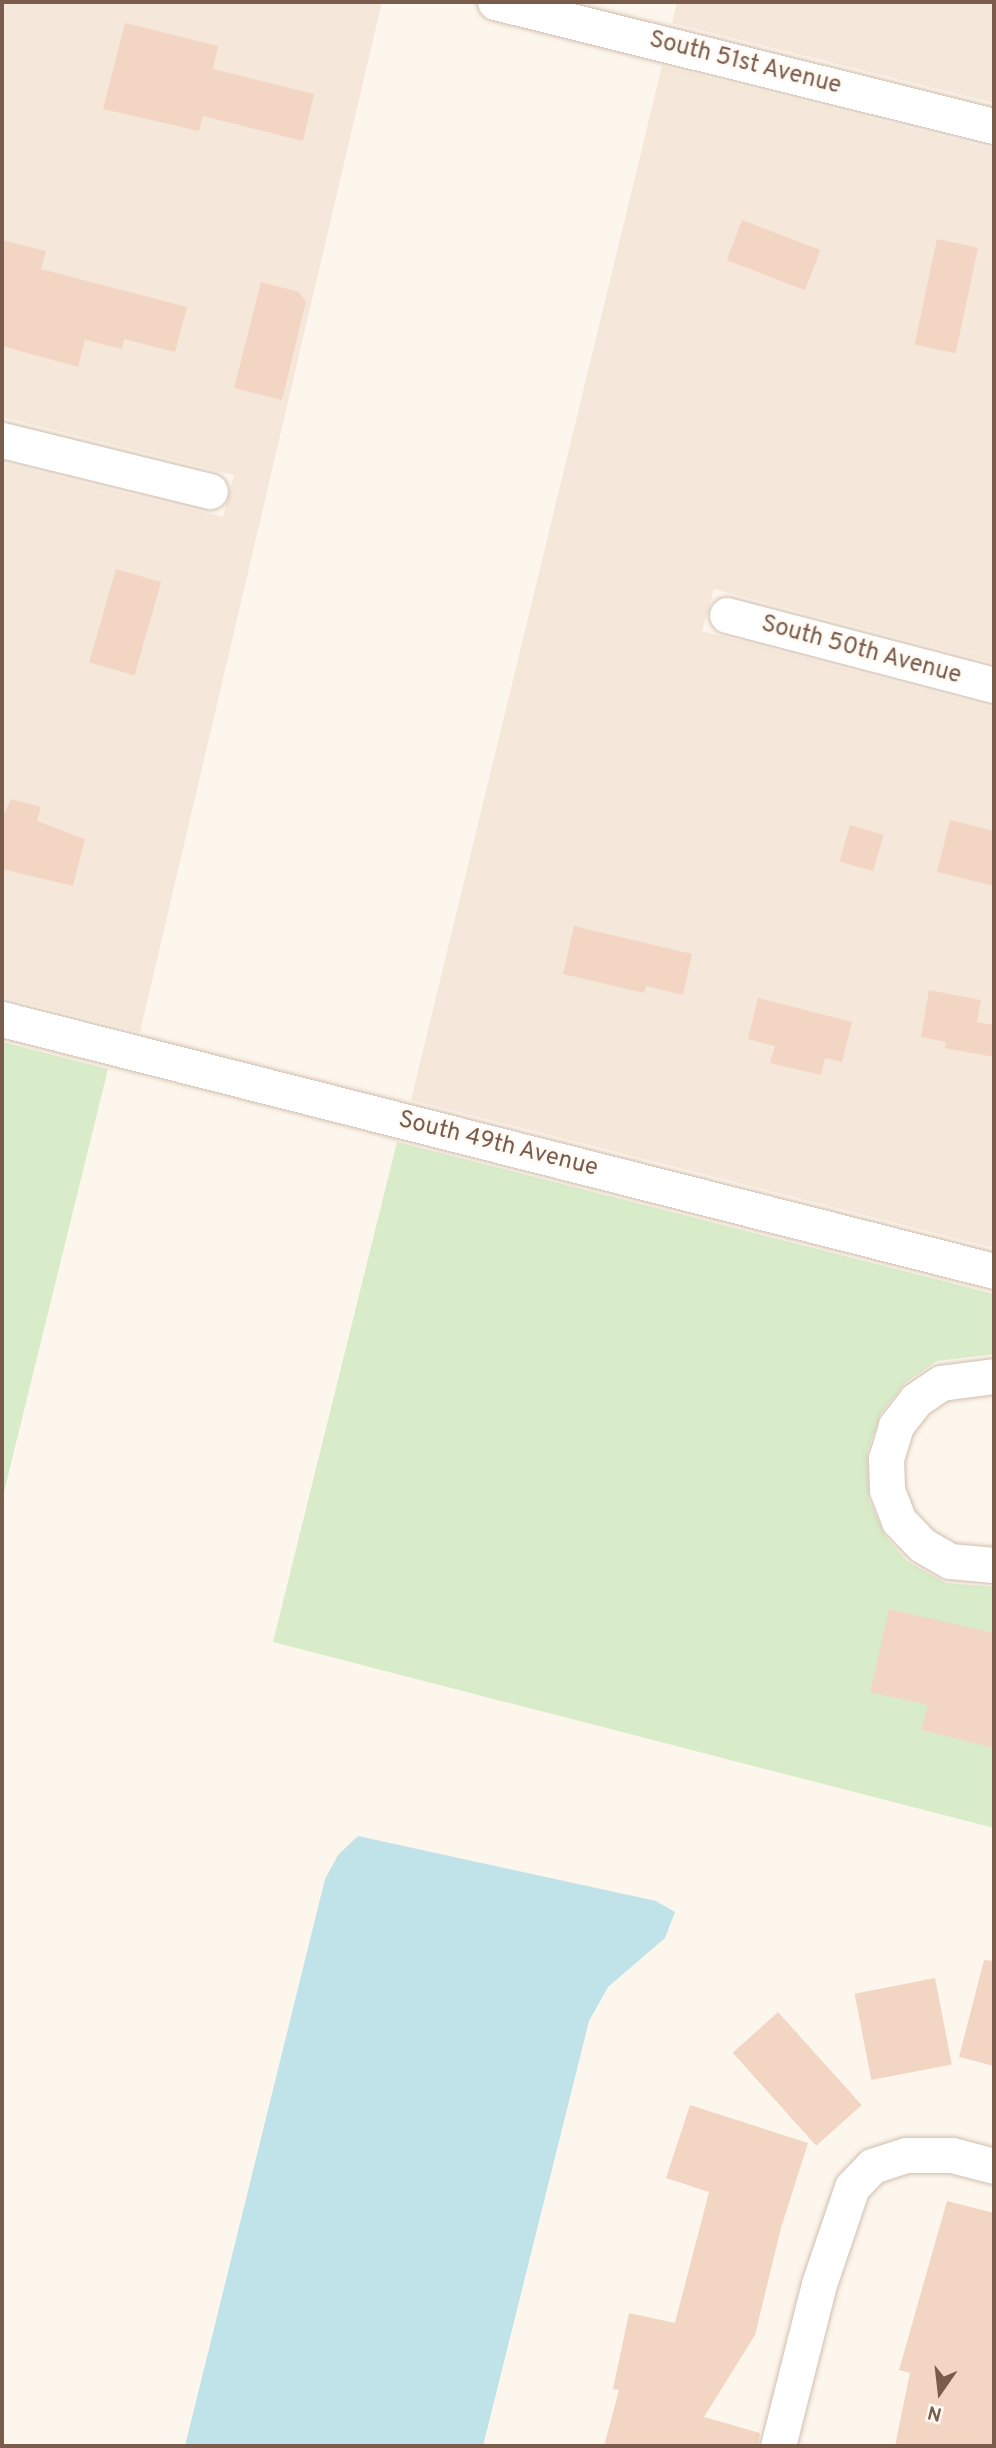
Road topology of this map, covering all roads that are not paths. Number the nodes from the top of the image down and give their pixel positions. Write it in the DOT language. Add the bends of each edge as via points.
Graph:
graph roads {
  1 [pos="495,2"];
  2 [pos="994,126"];
  3 [pos="2,440"];
  4 [pos="210,491"];
  5 [pos="727,615"];
  6 [pos="994,685"];
  7 [pos="2,1019"];
  8 [pos="994,1271"];
  9 [pos="994,1376"];
  10 [pos="994,1565"];
  11 [pos="994,2166"];
  12 [pos="778,2446"];
  1 -- 2 [label="street, South 51st Avenue"];
  3 -- 4 [label="street"];
  5 -- 6 [label="street, South 50th Avenue"];
  7 -- 8 [label="street, South 49th Avenue"];
  9 -- 10 [label="street" via="941,1383 916,1400 896,1426 886,1458 887,1490 899,1521 922,1545 950,1561"];
  11 -- 12 [label="street" via="952,2155 906,2155 872,2166 852,2188 819,2284"];
}
